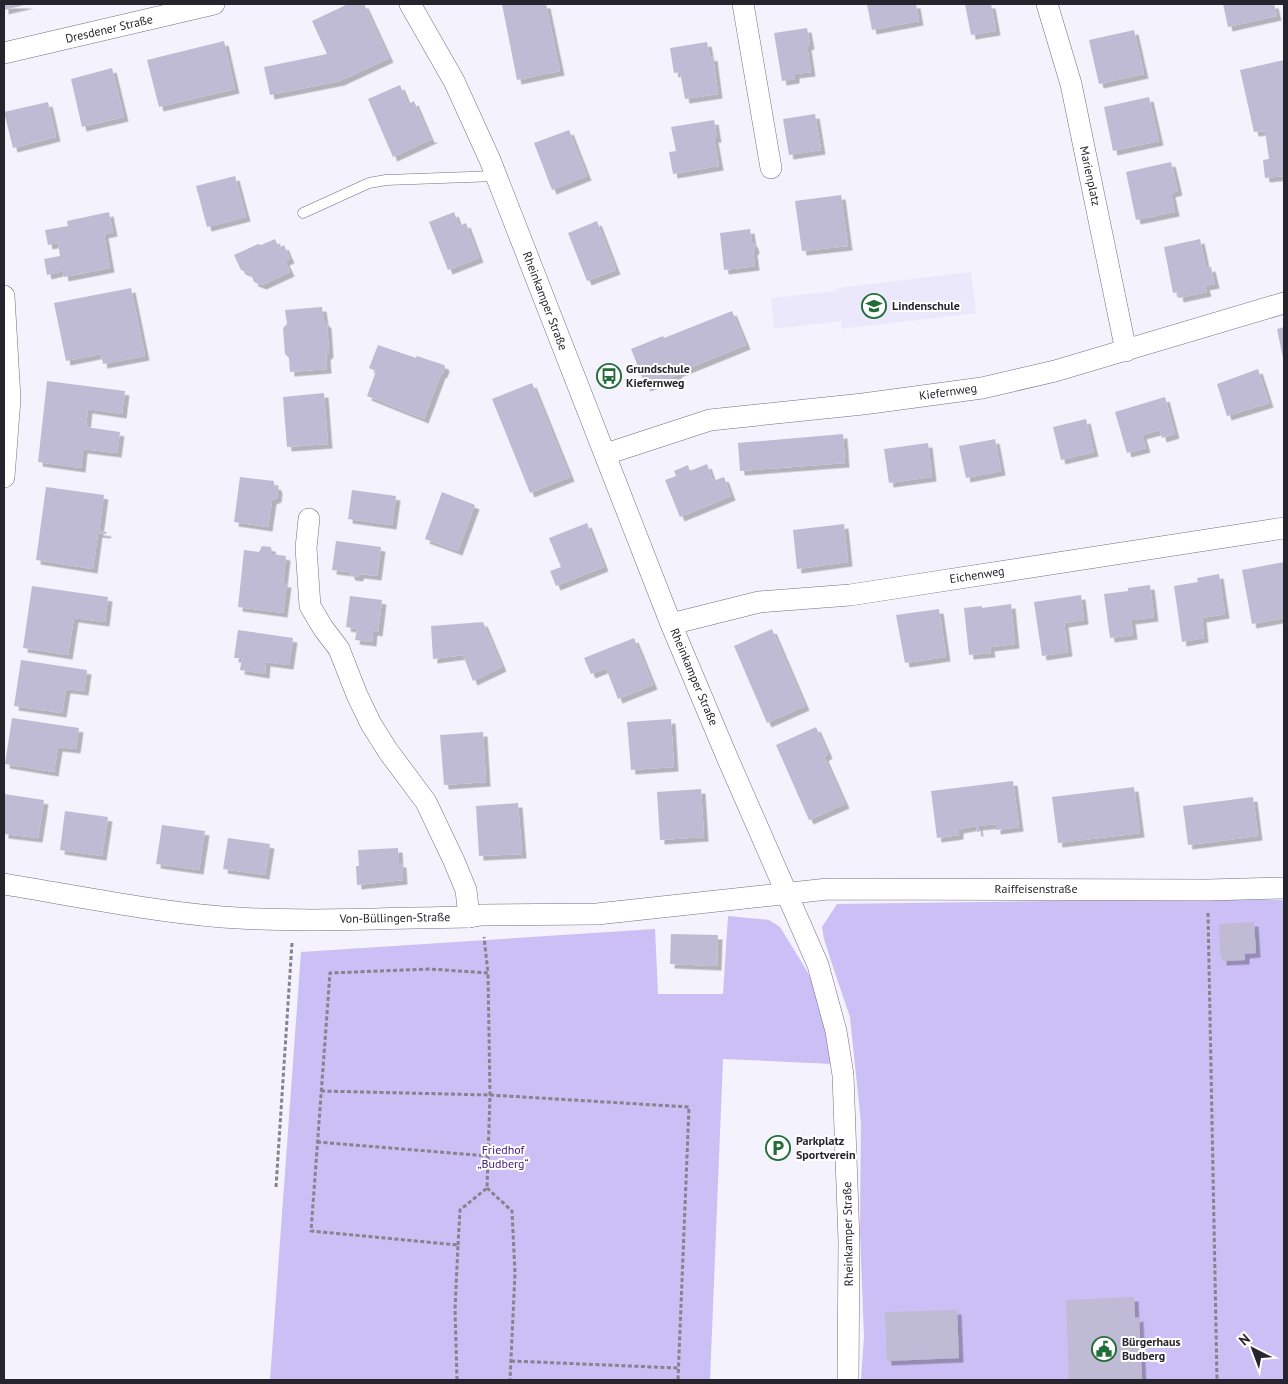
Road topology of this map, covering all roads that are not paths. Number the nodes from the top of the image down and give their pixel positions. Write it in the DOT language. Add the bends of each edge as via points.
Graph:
graph roads {
  1 [pos="214,4"];
  2 [pos="410,4"];
  3 [pos="742,4"];
  4 [pos="1047,4"];
  5 [pos="4,54"];
  6 [pos="771,168"];
  7 [pos="497,176"];
  8 [pos="303,213"];
  9 [pos="4,297"];
  10 [pos="1284,303"];
  11 [pos="1126,351"];
  12 [pos="606,454"];
  13 [pos="4,477"];
  14 [pos="309,519"];
  15 [pos="1284,528"];
  16 [pos="671,624"];
  17 [pos="4,884"];
  18 [pos="1284,888"];
  19 [pos="788,893"];
  20 [pos="475,916"];
  21 [pos="848,1380"];
  1 -- 5 [label="street, Dresdener Straße"];
  2 -- 7 [label="street, Rheinkamper Straße" via="454,81"];
  3 -- 6 [label="street"];
  4 -- 11 [label="street, Marienplatz" via="1071,84"];
  7 -- 8 [label="lane" via="370,183"];
  7 -- 12 [label="street, Rheinkamper Straße"];
  9 -- 13 [label="street" via="10,399"];
  10 -- 11 [label="street, Kiefernweg"];
  11 -- 12 [label="street, Kiefernweg" via="982,388 710,420"];
  12 -- 16 [label="street, Rheinkamper Straße"];
  14 -- 20 [label="street" via="306,548 310,606 339,649 371,724 426,802"];
  15 -- 16 [label="street, Eichenweg" via="850,595 759,602"];
  16 -- 19 [label="street, Rheinkamper Straße"];
  17 -- 20 [label="street, Von-Büllingen-Straße" via="221,917 294,920"];
  18 -- 19 [label="street, Raiffeisenstraße" via="828,889"];
  19 -- 20 [label="street, Von-Büllingen-Straße" via="597,914"];
  19 -- 21 [label="street, Rheinkamper Straße" via="818,964 836,1031 843,1076 849,1241"];
}
